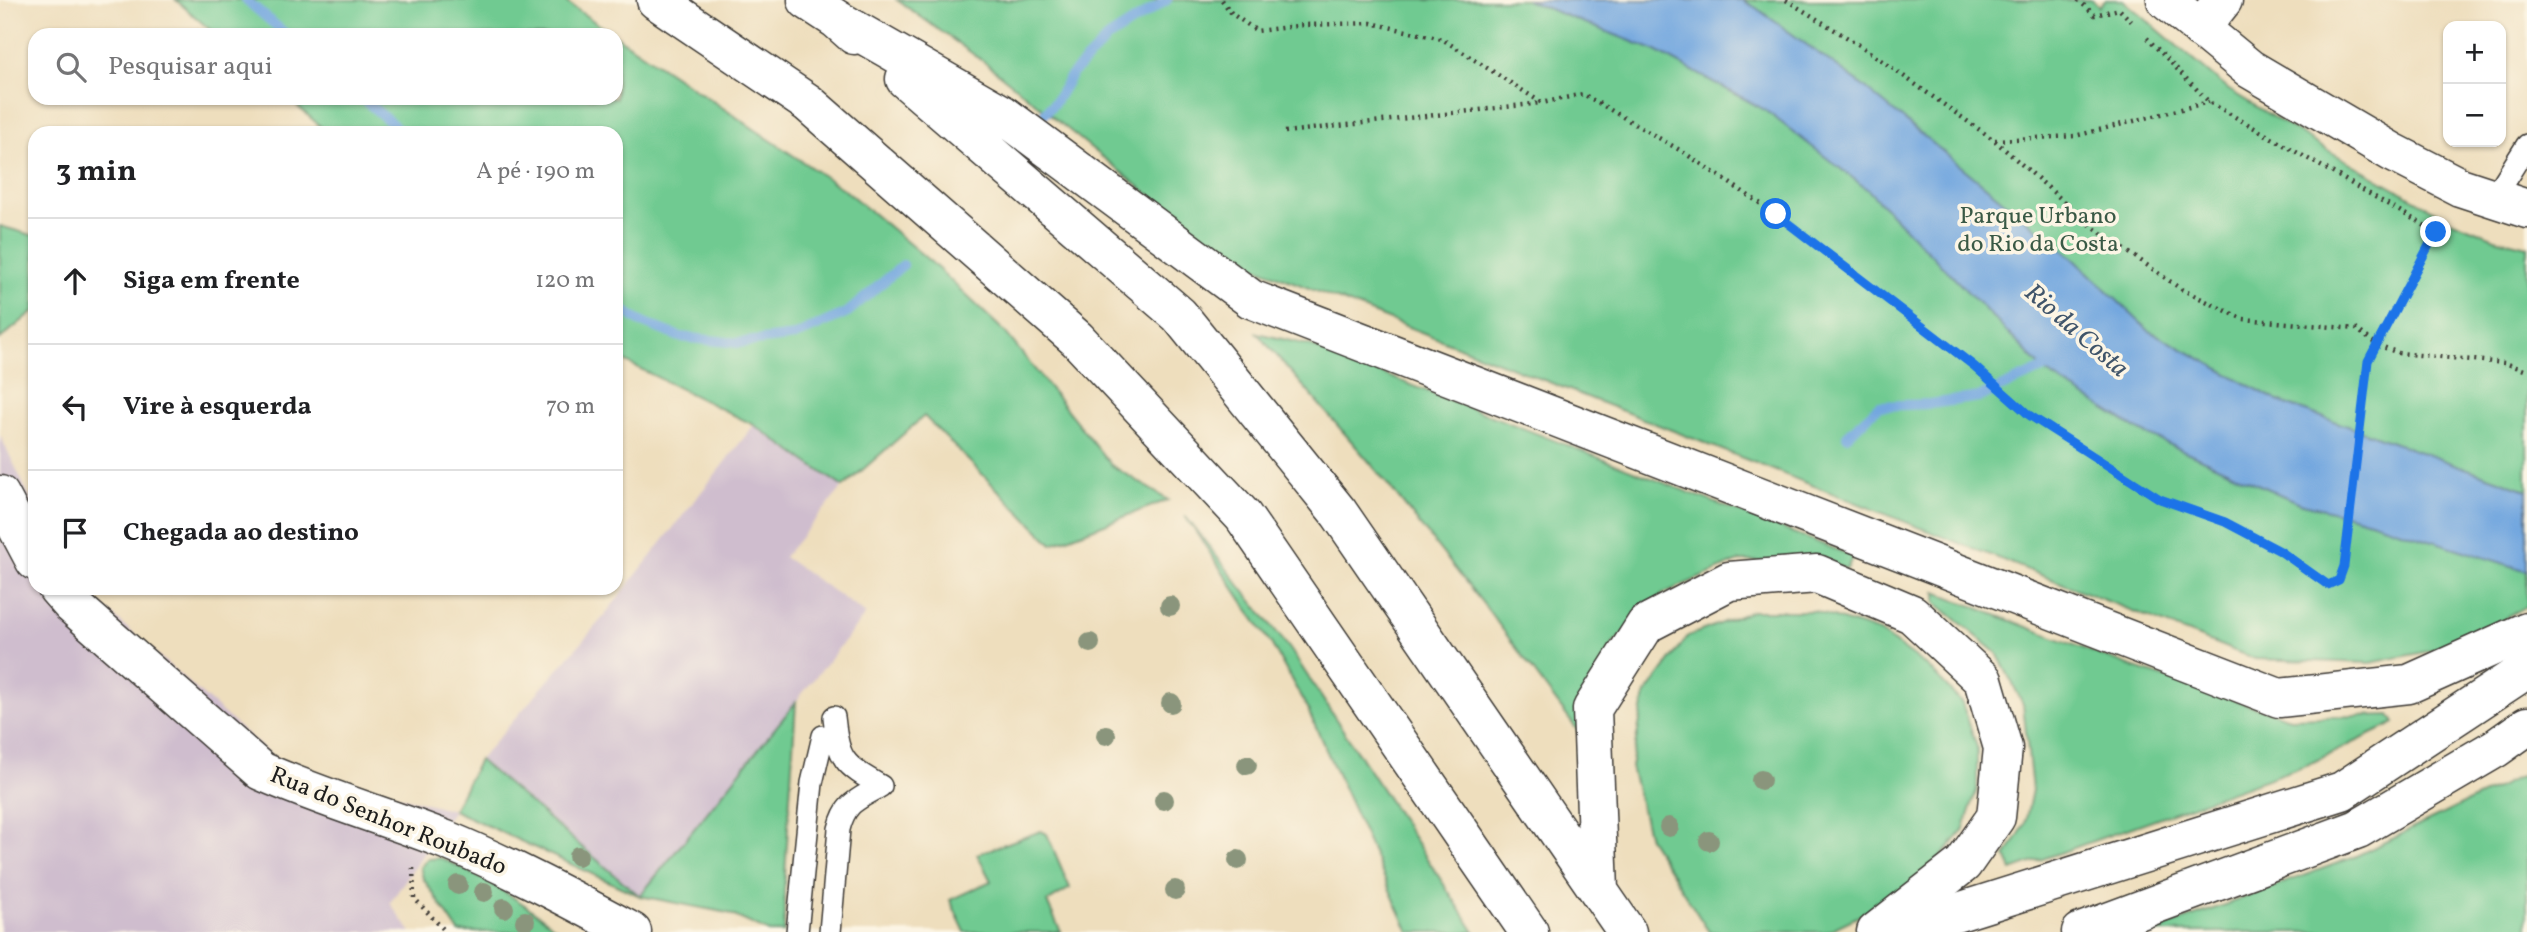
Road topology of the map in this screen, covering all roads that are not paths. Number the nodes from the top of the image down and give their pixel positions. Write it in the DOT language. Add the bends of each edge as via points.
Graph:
graph roads {
  1 [pos="656,0"];
  2 [pos="2166,0"];
  3 [pos="2223,0"];
  4 [pos="821,10"];
  5 [pos="2200,29"];
  6 [pos="2527,145"];
  7 [pos="2493,198"];
  8 [pos="0,495"];
  9 [pos="28,548"];
  10 [pos="63,595"];
  11 [pos="2519,648"];
  12 [pos="2527,726"];
  13 [pos="1599,890"];
  14 [pos="573,900"];
  15 [pos="597,932"];
  16 [pos="632,932"];
  17 [pos="797,932"];
  18 [pos="830,932"];
  19 [pos="1529,932"];
  20 [pos="1627,932"];
  21 [pos="1875,932"];
  22 [pos="1895,932"];
  23 [pos="2081,932"];
  1 -- 19 [label="main road" via="818,112 1077,339 1216,486 1243,516"];
  2 -- 5 [label="main road"];
  3 -- 5 [label="main road"];
  4 -- 11 [label="main road" via="1002,114 1251,299 2279,698 2409,684"];
  4 -- 13 [label="main road" via="1179,315 1339,513"];
  5 -- 7 [label="main road" via="2250,69 2392,152"];
  6 -- 7 [label="lane"];
  8 -- 9 [label="main road"];
  10 -- 14 [label="main road, Rua do Senhor Roubado" via="261,771 447,841"];
  11 -- 22 [label="main road" via="2342,790"];
  12 -- 23 [label="main road" via="2358,829"];
  13 -- 20 [label="main road"];
  13 -- 21 [label="main road" via="1592,709 1646,624 1729,581 1817,574 1912,614 1983,680 2003,748 1996,817 1963,864"];
  14 -- 15 [label="main road, Rua do Senhor Roubado"];
  14 -- 16 [label="main road, Rua do Senhor Roubado"];
  17 -- 18 [label="lane" via="812,783 829,727 852,769 881,786 847,806 843,815"];
}
